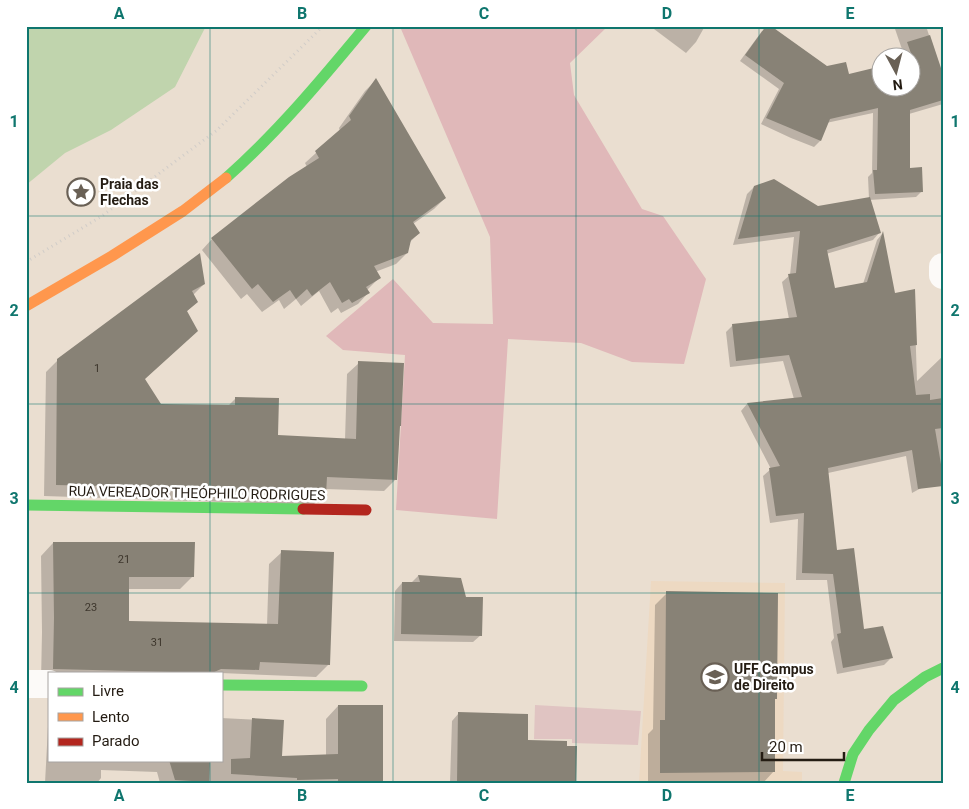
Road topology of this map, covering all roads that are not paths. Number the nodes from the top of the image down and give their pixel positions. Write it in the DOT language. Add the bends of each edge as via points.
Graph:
graph roads {
  1 [pos="366,26"];
  2 [pos="943,268"];
  3 [pos="943,275"];
  4 [pos="26,306"];
  5 [pos="26,505"];
  6 [pos="366,510"];
  7 [pos="943,668"];
  8 [pos="26,684"];
  9 [pos="48,684"];
  10 [pos="222,685"];
  11 [pos="362,686"];
  12 [pos="844,783"];
  1 -- 4 [label="street" via="268,140 195,204 134,244"];
  2 -- 3 [label="street"];
  5 -- 6 [label="street, RUA VEREADOR THEÓPHILO RODRIGUES"];
  7 -- 12 [label="street" via="924,677 894,700 853,754"];
  8 -- 9 [label="street"];
  10 -- 11 [label="street"];
}
